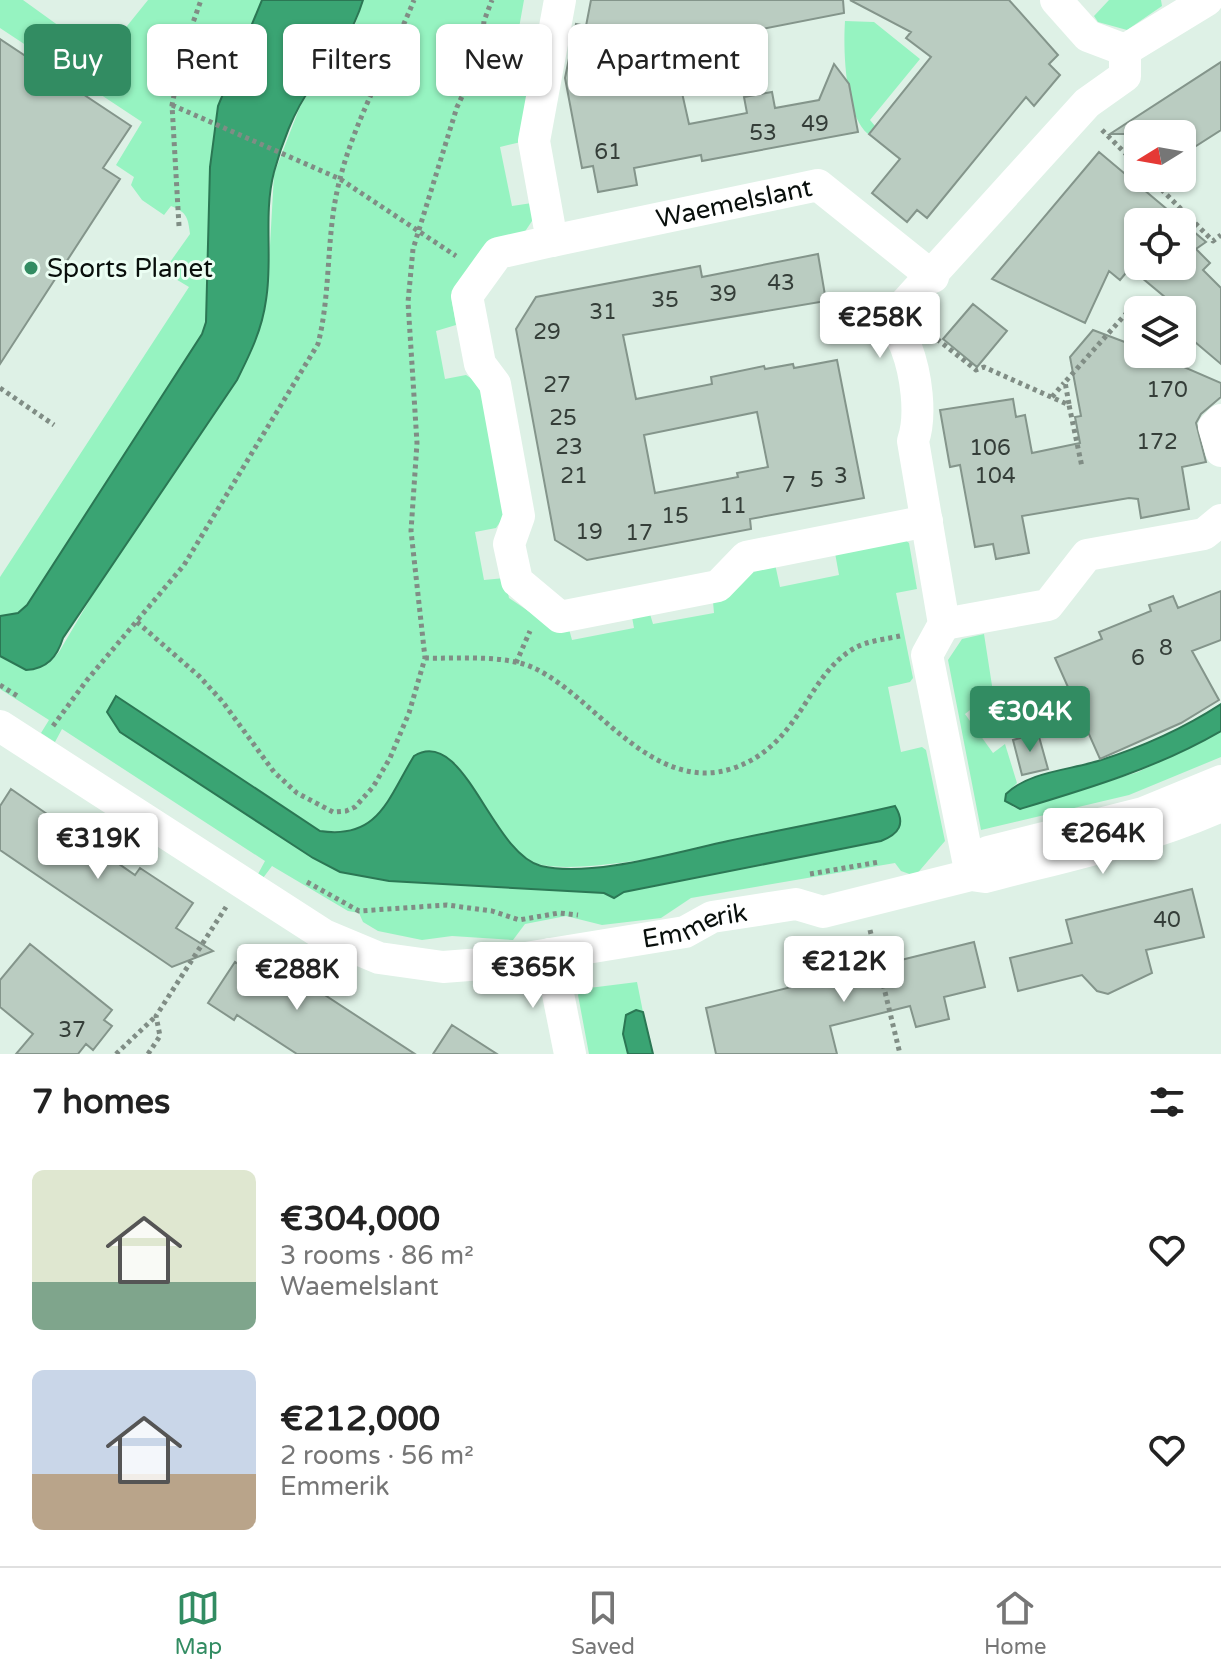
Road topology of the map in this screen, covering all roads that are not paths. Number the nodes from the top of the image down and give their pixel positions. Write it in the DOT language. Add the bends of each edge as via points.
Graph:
graph roads {
  1 [pos="560,0"];
  2 [pos="1056,0"];
  3 [pos="1207,0"];
  4 [pos="1125,50"];
  5 [pos="552,241"];
  6 [pos="933,277"];
  7 [pos="1221,420"];
  8 [pos="1221,451"];
  9 [pos="1221,520"];
  10 [pos="927,521"];
  11 [pos="944,624"];
  12 [pos="0,726"];
  13 [pos="1221,781"];
  14 [pos="1221,806"];
  15 [pos="971,875"];
  16 [pos="550,954"];
  17 [pos="570,1054"];
  1 -- 5 [label="street" via="534,141"];
  2 -- 4 [label="street" via="1088,36"];
  3 -- 4 [label="street"];
  4 -- 6 [label="street" via="1125,76 1087,103"];
  5 -- 6 [label="street, Waemelslant" via="818,185"];
  5 -- 10 [label="street, Waemelslant" via="498,253 467,296 480,364 495,384 519,516 509,544 517,581 560,617 718,586 746,557"];
  6 -- 10 [label="street" via="892,318 906,345 919,422 913,441"];
  7 -- 8 [label="street" via="1214,427"];
  9 -- 11 [label="street" via="1204,534 1087,555 1048,605"];
  10 -- 11 [label="street"];
  11 -- 15 [label="street" via="927,655"];
  12 -- 16 [label="street, Emmerik" via="351,948 443,967"];
  13 -- 15 [label="street, Emmerik" via="1143,813 988,852"];
  14 -- 15 [label="street, Emmerik" via="1123,842 985,877"];
  15 -- 16 [label="street, Emmerik" via="823,912 796,904 712,917 685,932"];
  16 -- 17 [label="street"];
}
